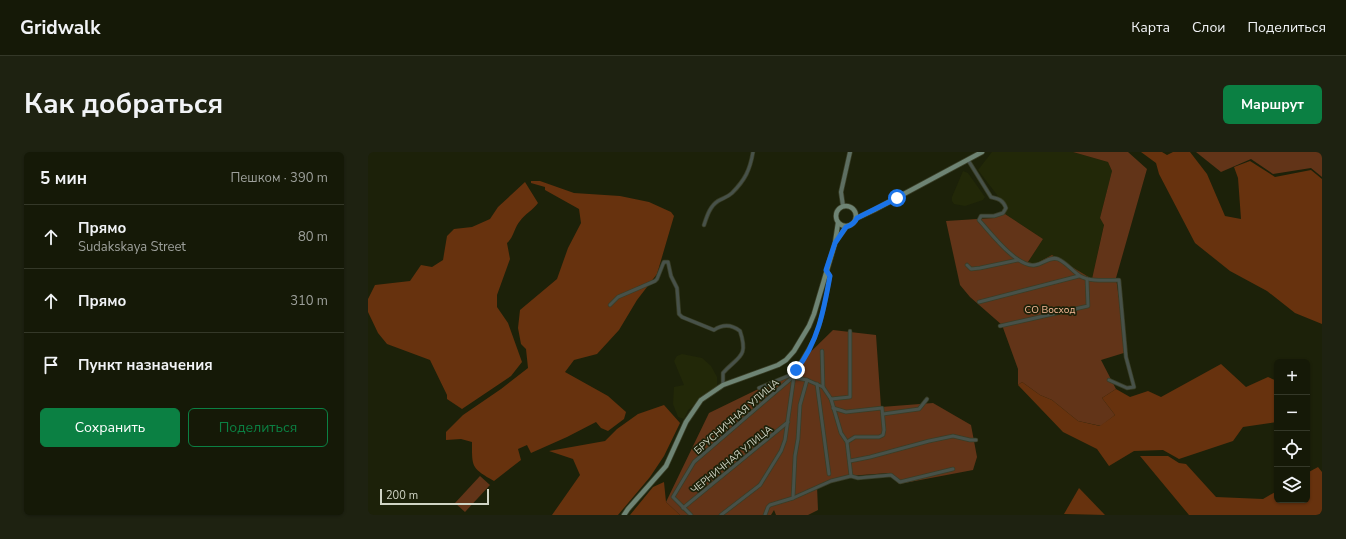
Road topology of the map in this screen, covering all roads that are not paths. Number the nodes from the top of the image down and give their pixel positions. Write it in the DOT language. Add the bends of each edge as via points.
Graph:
graph roads {
  1 [pos="753,152"];
  2 [pos="850,152"];
  3 [pos="982,152"];
  4 [pos="968,160"];
  5 [pos="843,206"];
  6 [pos="857,218"];
  7 [pos="838,223"];
  8 [pos="704,225"];
  9 [pos="846,227"];
  10 [pos="835,243"];
  11 [pos="1018,260"];
  12 [pos="967,265"];
  13 [pos="826,270"];
  14 [pos="1079,276"];
  15 [pos="1087,279"];
  16 [pos="979,302"];
  17 [pos="610,305"];
  18 [pos="1000,326"];
  19 [pos="850,331"];
  20 [pos="822,351"];
  21 [pos="794,376"];
  22 [pos="807,380"];
  23 [pos="1109,380"];
  24 [pos="817,384"];
  25 [pos="723,385"];
  26 [pos="823,387"];
  27 [pos="759,388"];
  28 [pos="831,399"];
  29 [pos="927,399"];
  30 [pos="833,408"];
  31 [pos="882,414"];
  32 [pos="788,422"];
  33 [pos="976,440"];
  34 [pos="847,442"];
  35 [pos="850,461"];
  36 [pos="953,469"];
  37 [pos="829,474"];
  38 [pos="851,476"];
  39 [pos="793,498"];
  40 [pos="683,508"];
  41 [pos="624,515"];
  42 [pos="691,515"];
  43 [pos="721,515"];
  44 [pos="765,515"];
  1 -- 8 [label="street" via="751,165 744,177 732,192 710,210"];
  2 -- 5 [label="main road" via="841,192"];
  3 -- 4 [label="main road"];
  4 -- 6 [label="main road"];
  4 -- 11 [label="street" via="991,197 999,198 1006,208 1003,213 981,216 979,220"];
  5 -- 6 [label="main road" via="850,206"];
  5 -- 7 [label="main road" via="836,216"];
  6 -- 9 [label="main road" via="851,226"];
  7 -- 9 [label="main road"];
  7 -- 10 [label="main road"];
  9 -- 10 [label="main road"];
  10 -- 13 [label="main road"];
  11 -- 12 [label="street" via="971,269"];
  11 -- 14 [label="street" via="1034,265 1053,258 1069,266"];
  13 -- 21 [label="street" via="830,276 823,312 814,338"];
  13 -- 25 [label="main road" via="809,326 786,360"];
  14 -- 15 [label="street"];
  14 -- 16 [label="street"];
  15 -- 18 [label="street" via="1088,306"];
  15 -- 23 [label="street" via="1119,280 1126,357 1134,386 1127,388"];
  17 -- 25 [label="street" via="618,297 655,281 664,262 668,262 677,288 679,314 682,317 714,330 720,326 730,325 740,331 744,350 740,358 723,374"];
  19 -- 28 [label="street" via="850,397"];
  20 -- 26 [label="street"];
  21 -- 22 [label="street"];
  21 -- 27 [label="street"];
  21 -- 32 [label="street"];
  21 -- 40 [label="street, БРУСНИЧНАЯ УЛИЦА" via="694,462 673,498"];
  22 -- 24 [label="street"];
  22 -- 39 [label="street" via="800,405"];
  24 -- 26 [label="street"];
  24 -- 37 [label="street"];
  25 -- 41 [label="main road" via="701,400 686,422 666,466"];
  26 -- 28 [label="street"];
  28 -- 30 [label="street"];
  29 -- 31 [label="street" via="919,409"];
  30 -- 31 [label="street" via="846,412 882,408"];
  30 -- 34 [label="street" via="841,433"];
  31 -- 34 [label="street" via="882,435 855,437"];
  32 -- 40 [label="street, ЧЕРНИЧНАЯ УЛИЦА"];
  32 -- 43 [label="street" via="781,451 760,485"];
  33 -- 35 [label="street" via="953,436"];
  34 -- 35 [label="street"];
  35 -- 38 [label="street"];
  36 -- 38 [label="street" via="900,482 891,475 858,478"];
  38 -- 39 [label="street"];
  39 -- 44 [label="street" via="770,505"];
  40 -- 42 [label="street"];
}
